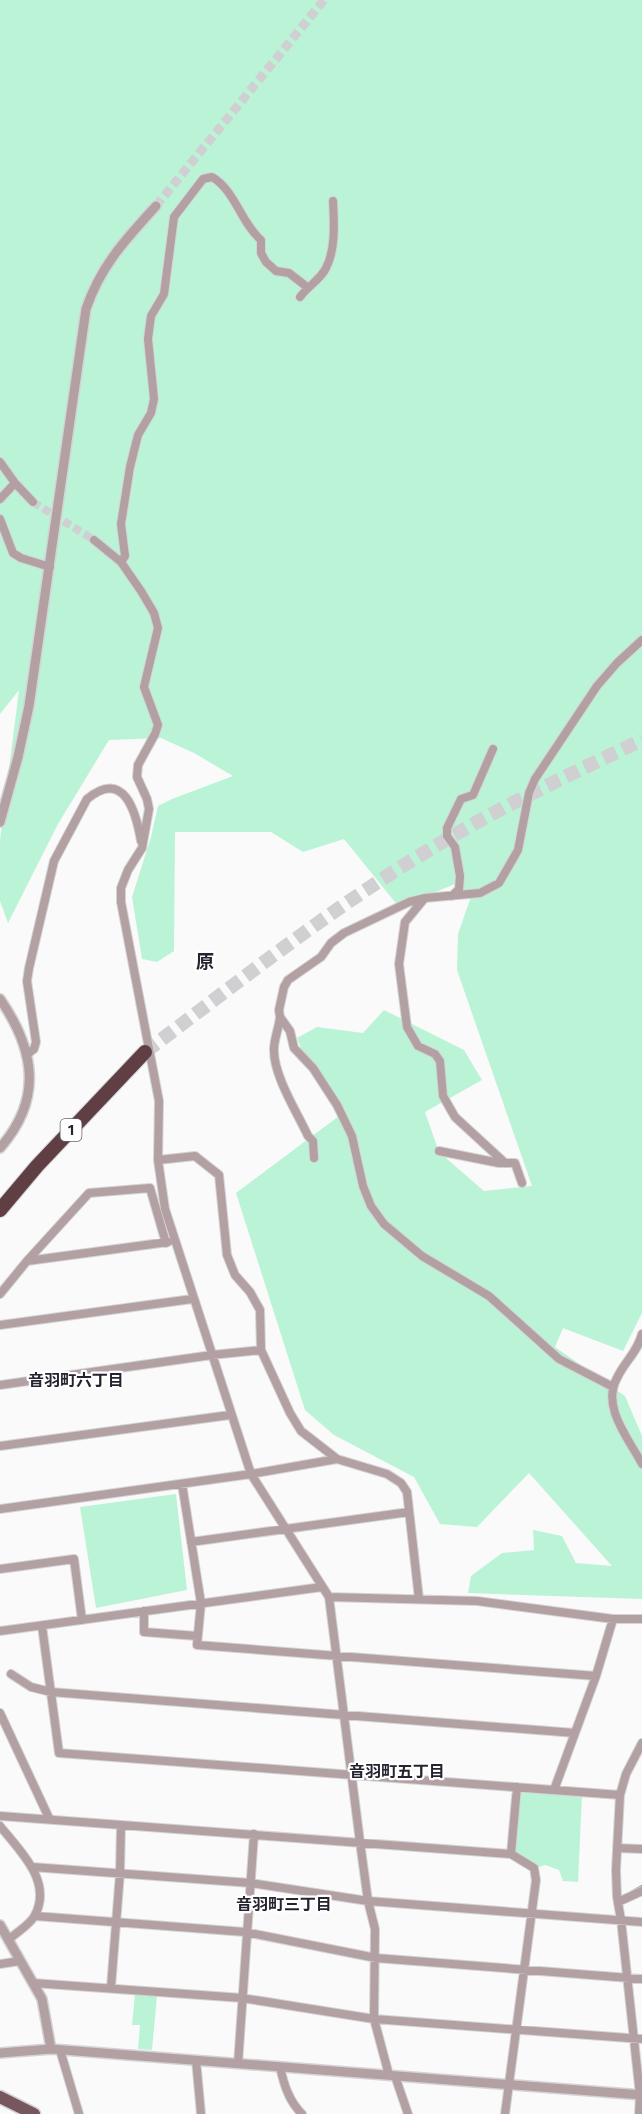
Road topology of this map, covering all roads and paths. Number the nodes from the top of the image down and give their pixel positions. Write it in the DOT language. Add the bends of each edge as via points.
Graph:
graph roads {
  1 [pos="333,201"];
  2 [pos="156,206"];
  3 [pos="307,287"];
  4 [pos="300,297"];
  5 [pos="0,462"];
  6 [pos="3,473"];
  7 [pos="15,483"];
  8 [pos="0,499"];
  9 [pos="33,502"];
  10 [pos="0,519"];
  11 [pos="94,540"];
  12 [pos="121,562"];
  13 [pos="50,567"];
  14 [pos="642,640"];
  15 [pos="493,749"];
  16 [pos="0,822"];
  17 [pos="142,848"];
  18 [pos="452,896"];
  19 [pos="425,898"];
  20 [pos="0,999"];
  21 [pos="280,1017"];
  22 [pos="26,1055"];
  23 [pos="0,1148"];
  24 [pos="439,1152"];
  25 [pos="314,1158"];
  26 [pos="158,1161"];
  27 [pos="505,1163"];
  28 [pos="522,1183"];
  29 [pos="0,1199"];
  30 [pos="0,1210"];
  31 [pos="176,1242"];
  32 [pos="166,1243"];
  33 [pos="27,1261"];
  34 [pos="0,1294"];
  35 [pos="192,1299"];
  36 [pos="0,1325"];
  37 [pos="642,1334"];
  38 [pos="261,1350"];
  39 [pos="212,1355"];
  40 [pos="0,1385"];
  41 [pos="613,1387"];
  42 [pos="230,1415"];
  43 [pos="0,1446"];
  44 [pos="337,1459"];
  45 [pos="642,1464"];
  46 [pos="251,1474"];
  47 [pos="182,1484"];
  48 [pos="0,1509"];
  49 [pos="409,1512"];
  50 [pos="285,1529"];
  51 [pos="191,1542"];
  52 [pos="0,1569"];
  53 [pos="322,1587"];
  54 [pos="329,1597"];
  55 [pos="419,1599"];
  56 [pos="201,1603"];
  57 [pos="144,1611"];
  58 [pos="613,1619"];
  59 [pos="642,1619"];
  60 [pos="82,1620"];
  61 [pos="42,1626"];
  62 [pos="0,1632"];
  63 [pos="197,1636"];
  64 [pos="336,1656"];
  65 [pos="11,1674"];
  66 [pos="596,1676"];
  67 [pos="51,1692"];
  68 [pos="0,1713"];
  69 [pos="343,1715"];
  70 [pos="575,1733"];
  71 [pos="642,1743"];
  72 [pos="639,1755"];
  73 [pos="351,1775"];
  74 [pos="517,1787"];
  75 [pos="554,1790"];
  76 [pos="620,1795"];
  77 [pos="0,1816"];
  78 [pos="50,1818"];
  79 [pos="121,1825"];
  80 [pos="0,1826"];
  81 [pos="254,1834"];
  82 [pos="360,1842"];
  83 [pos="617,1848"];
  84 [pos="642,1849"];
  85 [pos="511,1854"];
  86 [pos="32,1867"];
  87 [pos="120,1873"];
  88 [pos="251,1883"];
  89 [pos="642,1891"];
  90 [pos="368,1901"];
  91 [pos="618,1902"];
  92 [pos="531,1915"];
  93 [pos="35,1916"];
  94 [pos="621,1920"];
  95 [pos="115,1922"];
  96 [pos="642,1922"];
  97 [pos="0,1925"];
  98 [pos="245,1932"];
  99 [pos="8,1940"];
  100 [pos="376,1958"];
  101 [pos="20,1961"];
  102 [pos="0,1964"];
  103 [pos="524,1971"];
  104 [pos="627,1978"];
  105 [pos="642,1979"];
  106 [pos="33,1983"];
  107 [pos="111,1987"];
  108 [pos="242,1998"];
  109 [pos="374,2019"];
  110 [pos="516,2031"];
  111 [pos="638,2039"];
  112 [pos="56,2049"];
  113 [pos="0,2053"];
  114 [pos="196,2060"];
  115 [pos="237,2064"];
  116 [pos="280,2067"];
  117 [pos="392,2076"];
  118 [pos="509,2085"];
  119 [pos="641,2095"];
  120 [pos="0,2097"];
  121 [pos="34,2114"];
  122 [pos="79,2114"];
  123 [pos="201,2114"];
  124 [pos="302,2114"];
  125 [pos="408,2114"];
  126 [pos="505,2114"];
  127 [pos="639,2114"];
  1 -- 3 [label="street" via="334,229 326,270"];
  2 -- 13 [label="street" via="106,265 86,309"];
  3 -- 4 [label="street"];
  3 -- 12 [label="street" via="266,262 261,240 221,182 212,177 203,179 174,217 164,294 151,316 148,339 154,399 138,435 130,467 121,524 125,556"];
  5 -- 6 [label="street"];
  6 -- 7 [label="street"];
  7 -- 8 [label="street"];
  7 -- 9 [label="street"];
  10 -- 13 [label="street" via="13,553"];
  11 -- 12 [label="street"];
  12 -- 17 [label="street" via="154,613 158,628 144,687 158,725 138,765 137,777 148,809"];
  13 -- 16 [label="street" via="29,706"];
  14 -- 18 [label="street" via="597,686 535,779 518,850 498,883 480,893"];
  15 -- 18 [label="street" via="473,795 461,799 447,828 460,876 459,889"];
  17 -- 22 [label="street" via="130,801 122,792 105,788 87,799 54,861 27,981 36,1042"];
  17 -- 26 [label="street" via="128,870 121,902 159,1101"];
  18 -- 19 [label="street"];
  19 -- 21 [label="street" via="344,933 331,943 321,957 288,980"];
  19 -- 27 [label="street" via="405,922 399,964 407,1027 418,1046 440,1061 443,1096 455,1117"];
  20 -- 22 [label="street" via="20,1032"];
  21 -- 25 [label="street" via="274,1059 313,1141"];
  21 -- 41 [label="street" via="290,1031 294,1048 313,1068 337,1105 352,1136 363,1186 384,1224 422,1256 489,1296 560,1359"];
  22 -- 23 [label="street" via="29,1073 25,1107"];
  24 -- 27 [label="street"];
  26 -- 31 [label="street" via="165,1209"];
  26 -- 38 [label="street" via="195,1156 219,1175 227,1255 235,1275 261,1310"];
  27 -- 28 [label="street" via="515,1163"];
  29 -- 30 [label="highway, 1" via="145,1052"];
  31 -- 32 [label="street"];
  31 -- 35 [label="street"];
  32 -- 33 [label="street"];
  32 -- 33 [label="street" via="150,1188 89,1193"];
  33 -- 34 [label="street"];
  35 -- 36 [label="street"];
  35 -- 39 [label="street"];
  37 -- 41 [label="street"];
  38 -- 39 [label="street"];
  38 -- 44 [label="street" via="301,1431"];
  39 -- 40 [label="street"];
  39 -- 42 [label="street"];
  41 -- 45 [label="street" via="614,1411"];
  42 -- 43 [label="street"];
  42 -- 46 [label="street"];
  44 -- 46 [label="street"];
  44 -- 49 [label="street" via="387,1474 401,1483 407,1492"];
  46 -- 47 [label="street"];
  46 -- 50 [label="street"];
  47 -- 48 [label="street"];
  47 -- 51 [label="street"];
  49 -- 50 [label="street"];
  49 -- 55 [label="street"];
  50 -- 51 [label="street"];
  50 -- 53 [label="street"];
  51 -- 56 [label="street"];
  52 -- 60 [label="street" via="74,1559"];
  53 -- 54 [label="street"];
  53 -- 56 [label="street"];
  54 -- 55 [label="street"];
  54 -- 64 [label="street"];
  55 -- 58 [label="street" via="477,1601"];
  56 -- 57 [label="street"];
  56 -- 63 [label="street"];
  57 -- 60 [label="street"];
  57 -- 63 [label="street" via="144,1632"];
  58 -- 59 [label="street"];
  58 -- 66 [label="street"];
  60 -- 61 [label="street"];
  61 -- 62 [label="street"];
  61 -- 67 [label="street"];
  63 -- 64 [label="street" via="196,1645"];
  64 -- 66 [label="street"];
  64 -- 69 [label="street"];
  65 -- 67 [label="street" via="31,1687"];
  66 -- 70 [label="street"];
  67 -- 69 [label="street"];
  67 -- 73 [label="street" via="59,1753"];
  68 -- 78 [label="street"];
  69 -- 70 [label="street"];
  69 -- 73 [label="street"];
  70 -- 75 [label="street"];
  71 -- 72 [label="street"];
  72 -- 76 [label="street" via="626,1774"];
  73 -- 74 [label="street"];
  73 -- 82 [label="street"];
  74 -- 75 [label="street"];
  74 -- 85 [label="street"];
  75 -- 76 [label="street"];
  76 -- 83 [label="street"];
  77 -- 78 [label="street"];
  78 -- 79 [label="street"];
  79 -- 81 [label="street"];
  79 -- 87 [label="street"];
  80 -- 86 [label="street"];
  81 -- 82 [label="street"];
  81 -- 88 [label="street"];
  82 -- 85 [label="street"];
  82 -- 90 [label="street"];
  83 -- 84 [label="street"];
  83 -- 91 [label="street"];
  85 -- 92 [label="street" via="534,1868"];
  86 -- 87 [label="street"];
  86 -- 93 [label="street" via="41,1894"];
  87 -- 88 [label="street"];
  87 -- 95 [label="street"];
  88 -- 90 [label="street"];
  88 -- 98 [label="street"];
  89 -- 91 [label="street"];
  90 -- 92 [label="street"];
  90 -- 100 [label="street" via="375,1929"];
  91 -- 94 [label="street"];
  92 -- 94 [label="street"];
  92 -- 103 [label="street"];
  93 -- 95 [label="street"];
  93 -- 99 [label="street"];
  94 -- 96 [label="street"];
  94 -- 104 [label="street"];
  95 -- 98 [label="street"];
  95 -- 107 [label="street"];
  97 -- 99 [label="street"];
  98 -- 100 [label="street"];
  98 -- 108 [label="street"];
  99 -- 101 [label="street"];
  100 -- 103 [label="street"];
  100 -- 109 [label="street"];
  101 -- 102 [label="street"];
  101 -- 106 [label="street"];
  103 -- 104 [label="street"];
  103 -- 110 [label="street"];
  104 -- 105 [label="street"];
  104 -- 111 [label="street"];
  106 -- 107 [label="street"];
  106 -- 112 [label="street"];
  107 -- 108 [label="street"];
  108 -- 109 [label="street"];
  108 -- 115 [label="street"];
  109 -- 110 [label="street"];
  109 -- 117 [label="street"];
  110 -- 111 [label="street"];
  110 -- 118 [label="street"];
  111 -- 119 [label="street"];
  112 -- 113 [label="street"];
  112 -- 114 [label="street"];
  112 -- 122 [label="street"];
  114 -- 115 [label="street"];
  114 -- 123 [label="street"];
  115 -- 116 [label="street"];
  116 -- 117 [label="street"];
  116 -- 124 [label="street" via="290,2099"];
  117 -- 118 [label="street"];
  117 -- 125 [label="street"];
  118 -- 119 [label="street"];
  118 -- 126 [label="street"];
  119 -- 127 [label="street"];
  120 -- 121 [label="main road"];
}
